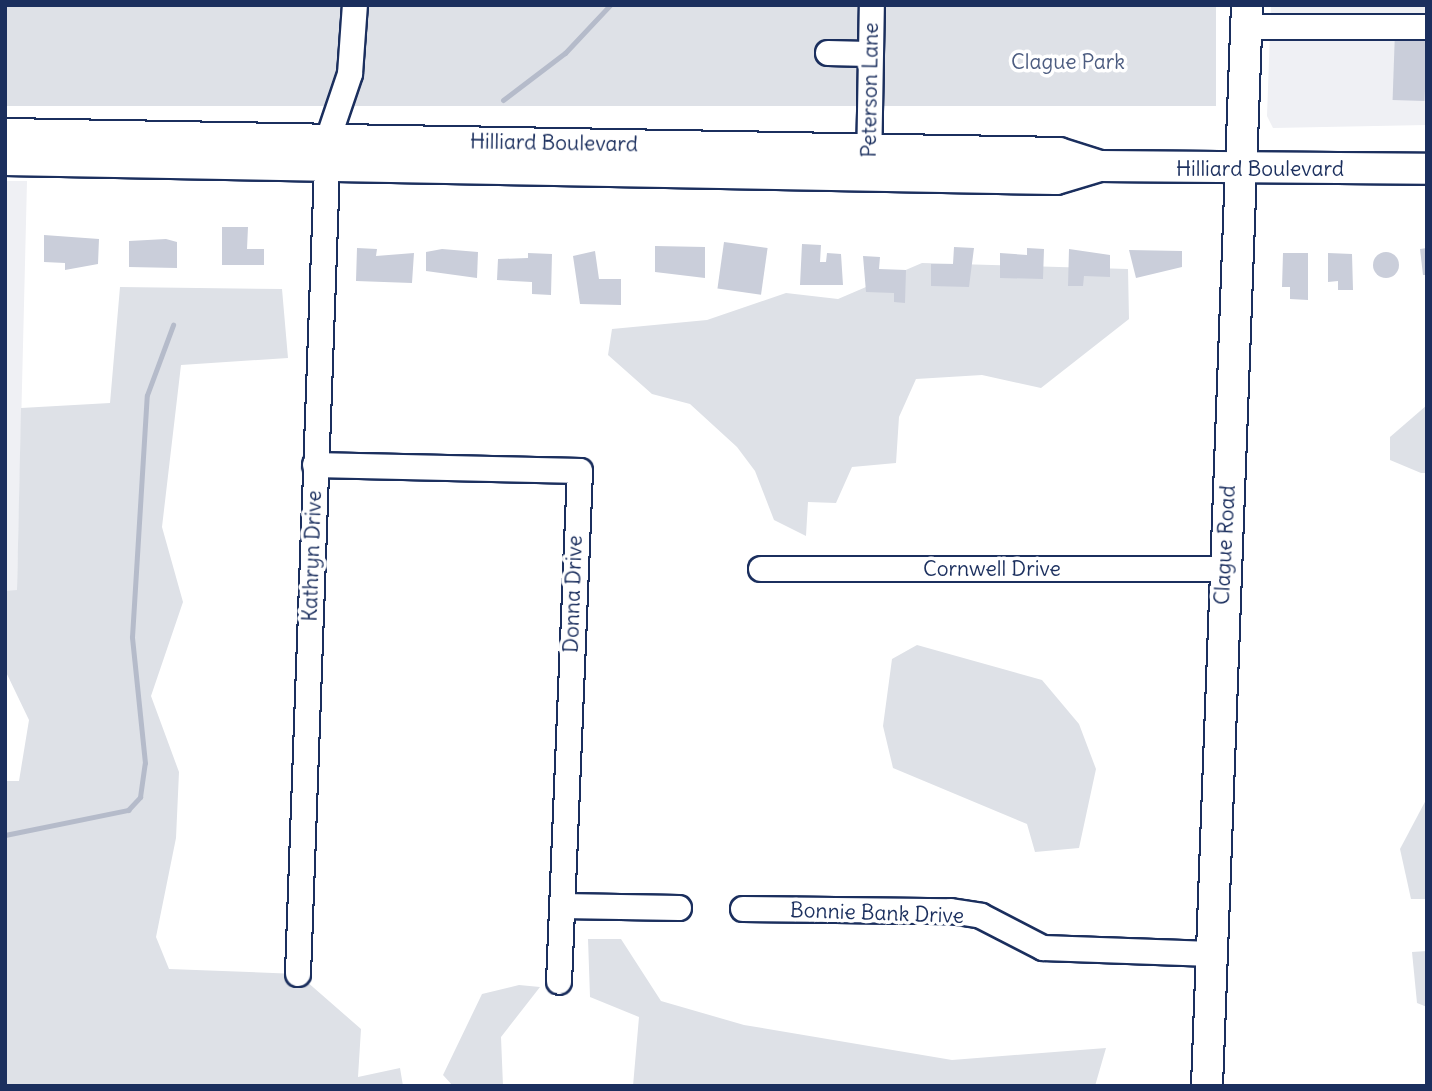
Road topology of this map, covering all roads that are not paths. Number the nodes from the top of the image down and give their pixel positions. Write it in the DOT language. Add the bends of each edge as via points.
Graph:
graph roads {
  1 [pos="355,5"];
  2 [pos="872,5"];
  3 [pos="1247,16"];
  4 [pos="1427,27"];
  5 [pos="828,53"];
  6 [pos="869,54"];
  7 [pos="5,134"];
  8 [pos="327,153"];
  9 [pos="5,160"];
  10 [pos="869,162"];
  11 [pos="1424,167"];
  12 [pos="1244,170"];
  13 [pos="315,464"];
  14 [pos="761,569"];
  15 [pos="1223,569"];
  16 [pos="562,906"];
  17 [pos="679,908"];
  18 [pos="743,909"];
  19 [pos="1212,954"];
  20 [pos="298,974"];
  21 [pos="559,982"];
  22 [pos="1208,1086"];
  1 -- 8 [label="street, Kathryn Drive" via="349,74"];
  2 -- 6 [label="street, Peterson Lane"];
  3 -- 4 [label="street"];
  3 -- 12 [label="main road, Clague Road"];
  5 -- 6 [label="street"];
  6 -- 10 [label="street, Peterson Lane"];
  7 -- 8 [label="main road, Hilliard Boulevard"];
  8 -- 9 [label="main road, Hilliard Boulevard"];
  8 -- 10 [label="main road, Hilliard Boulevard"];
  8 -- 13 [label="street, Kathryn Drive"];
  10 -- 12 [label="main road, Hilliard Boulevard" via="1059,153 1100,166"];
  11 -- 12 [label="main road, Hilliard Boulevard"];
  12 -- 15 [label="main road, Clague Road"];
  13 -- 16 [label="street, Donna Drive" via="580,471"];
  13 -- 20 [label="street, Kathryn Drive"];
  14 -- 15 [label="street, Cornwell Drive"];
  15 -- 19 [label="main road, Clague Road"];
  16 -- 17 [label="street"];
  16 -- 21 [label="street, Donna Drive"];
  18 -- 19 [label="street, Bonnie Bank Drive" via="951,911 981,916 1043,948"];
  19 -- 22 [label="main road, Clague Road"];
}
